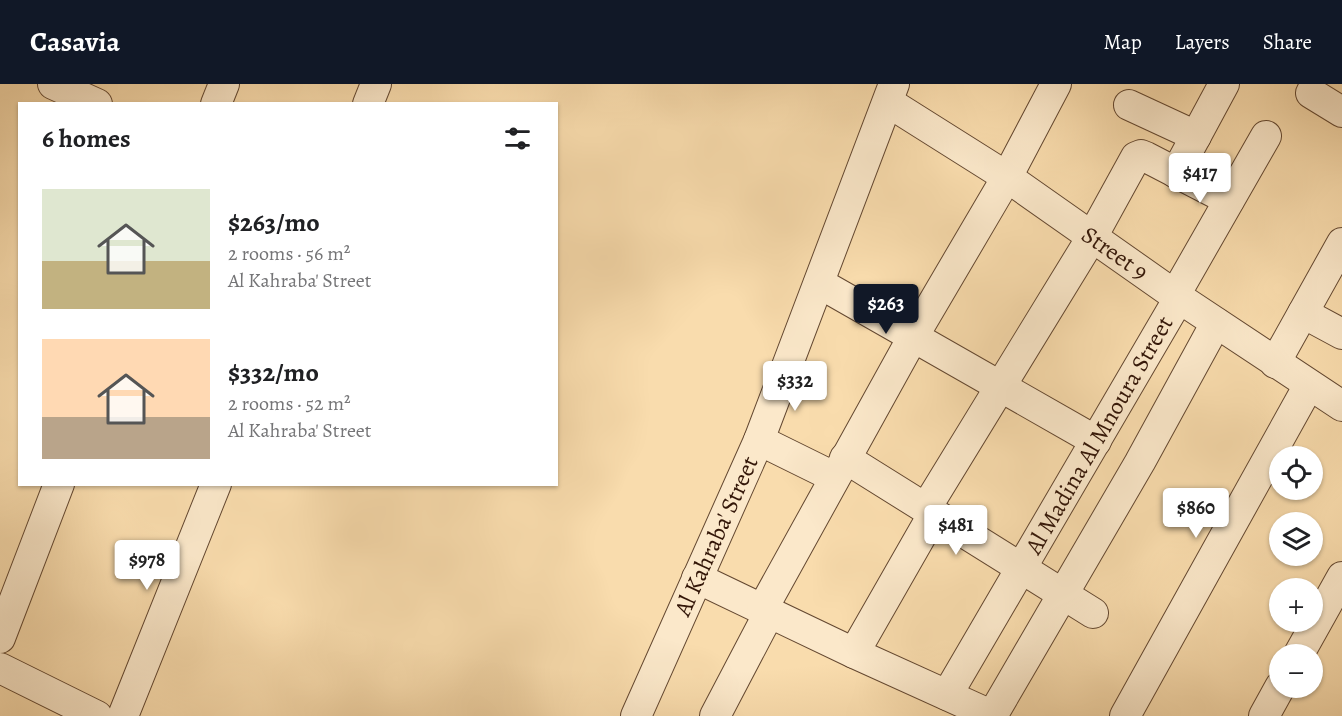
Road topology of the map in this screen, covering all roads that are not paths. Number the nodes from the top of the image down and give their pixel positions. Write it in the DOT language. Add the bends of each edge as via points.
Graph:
graph roads {
  1 [pos="53,84"];
  2 [pos="224,84"];
  3 [pos="376,84"];
  4 [pos="1056,84"];
  5 [pos="1224,84"];
  6 [pos="891,93"];
  7 [pos="1311,93"];
  8 [pos="93,102"];
  9 [pos="217,102"];
  10 [pos="369,102"];
  11 [pos="1129,105"];
  12 [pos="1342,112"];
  13 [pos="1266,135"];
  14 [pos="1196,136"];
  15 [pos="1176,173"];
  16 [pos="1007,177"];
  17 [pos="1229,200"];
  18 [pos="1092,237"];
  19 [pos="1342,243"];
  20 [pos="819,283"];
  21 [pos="1177,297"];
  22 [pos="1303,313"];
  23 [pos="1216,323"];
  24 [pos="1342,334"];
  25 [pos="913,337"];
  26 [pos="1275,363"];
  27 [pos="1309,385"];
  28 [pos="1000,387"];
  29 [pos="1342,406"];
  30 [pos="759,440"];
  31 [pos="1095,441"];
  32 [pos="840,467"];
  33 [pos="58,486"];
  34 [pos="215,486"];
  35 [pos="930,511"];
  36 [pos="1021,568"];
  37 [pos="1342,577"];
  38 [pos="697,578"];
  39 [pos="1063,594"];
  40 [pos="766,611"];
  41 [pos="1093,613"];
  42 [pos="0,638"];
  43 [pos="1305,644"];
  44 [pos="854,653"];
  45 [pos="0,668"];
  46 [pos="947,695"];
  47 [pos="1274,698"];
  48 [pos="98,716"];
  49 [pos="123,716"];
  50 [pos="636,716"];
  51 [pos="715,716"];
  52 [pos="993,716"];
  53 [pos="1125,716"];
  54 [pos="1264,716"];
  1 -- 8 [label="street"];
  2 -- 9 [label="street"];
  3 -- 10 [label="street"];
  4 -- 16 [label="street"];
  5 -- 14 [label="street"];
  6 -- 16 [label="street, Street 9"];
  6 -- 20 [label="street, Al Kahraba' Street"];
  7 -- 12 [label="street"];
  11 -- 14 [label="street"];
  13 -- 17 [label="street, Al Madina Al Mnoura Street"];
  14 -- 15 [label="street"];
  15 -- 17 [label="street"];
  15 -- 18 [label="street" via="1141,155 1136,157"];
  16 -- 18 [label="street, Street 9"];
  16 -- 25 [label="street"];
  17 -- 21 [label="street, Al Madina Al Mnoura Street"];
  18 -- 21 [label="street, Street 9"];
  18 -- 28 [label="street"];
  19 -- 22 [label="street"];
  20 -- 25 [label="street"];
  20 -- 30 [label="street, Al Kahraba' Street"];
  21 -- 23 [label="street, Street 9"];
  21 -- 31 [label="street, Al Madina Al Mnoura Street"];
  22 -- 24 [label="street"];
  22 -- 26 [label="street"];
  23 -- 26 [label="street, Street 9"];
  23 -- 39 [label="street"];
  25 -- 28 [label="street"];
  25 -- 32 [label="street"];
  26 -- 27 [label="street, Street 9"];
  27 -- 29 [label="street, Street 9"];
  27 -- 53 [label="street"];
  28 -- 31 [label="street"];
  28 -- 35 [label="street"];
  30 -- 32 [label="street"];
  30 -- 38 [label="street, Al Kahraba' Street"];
  31 -- 36 [label="street, Al Madina Al Mnoura Street"];
  32 -- 35 [label="street"];
  32 -- 40 [label="street"];
  33 -- 42 [label="street"];
  34 -- 49 [label="street"];
  35 -- 36 [label="street"];
  35 -- 44 [label="street"];
  36 -- 39 [label="street"];
  36 -- 46 [label="street, Al Madina Al Mnoura Street"];
  37 -- 43 [label="street"];
  38 -- 40 [label="street"];
  38 -- 50 [label="street, Al Kahraba' Street"];
  39 -- 41 [label="street"];
  39 -- 52 [label="street"];
  40 -- 44 [label="street"];
  40 -- 51 [label="street"];
  44 -- 46 [label="street"];
  45 -- 48 [label="street"];
  46 -- 52 [label="street"];
  47 -- 54 [label="street"];
}
